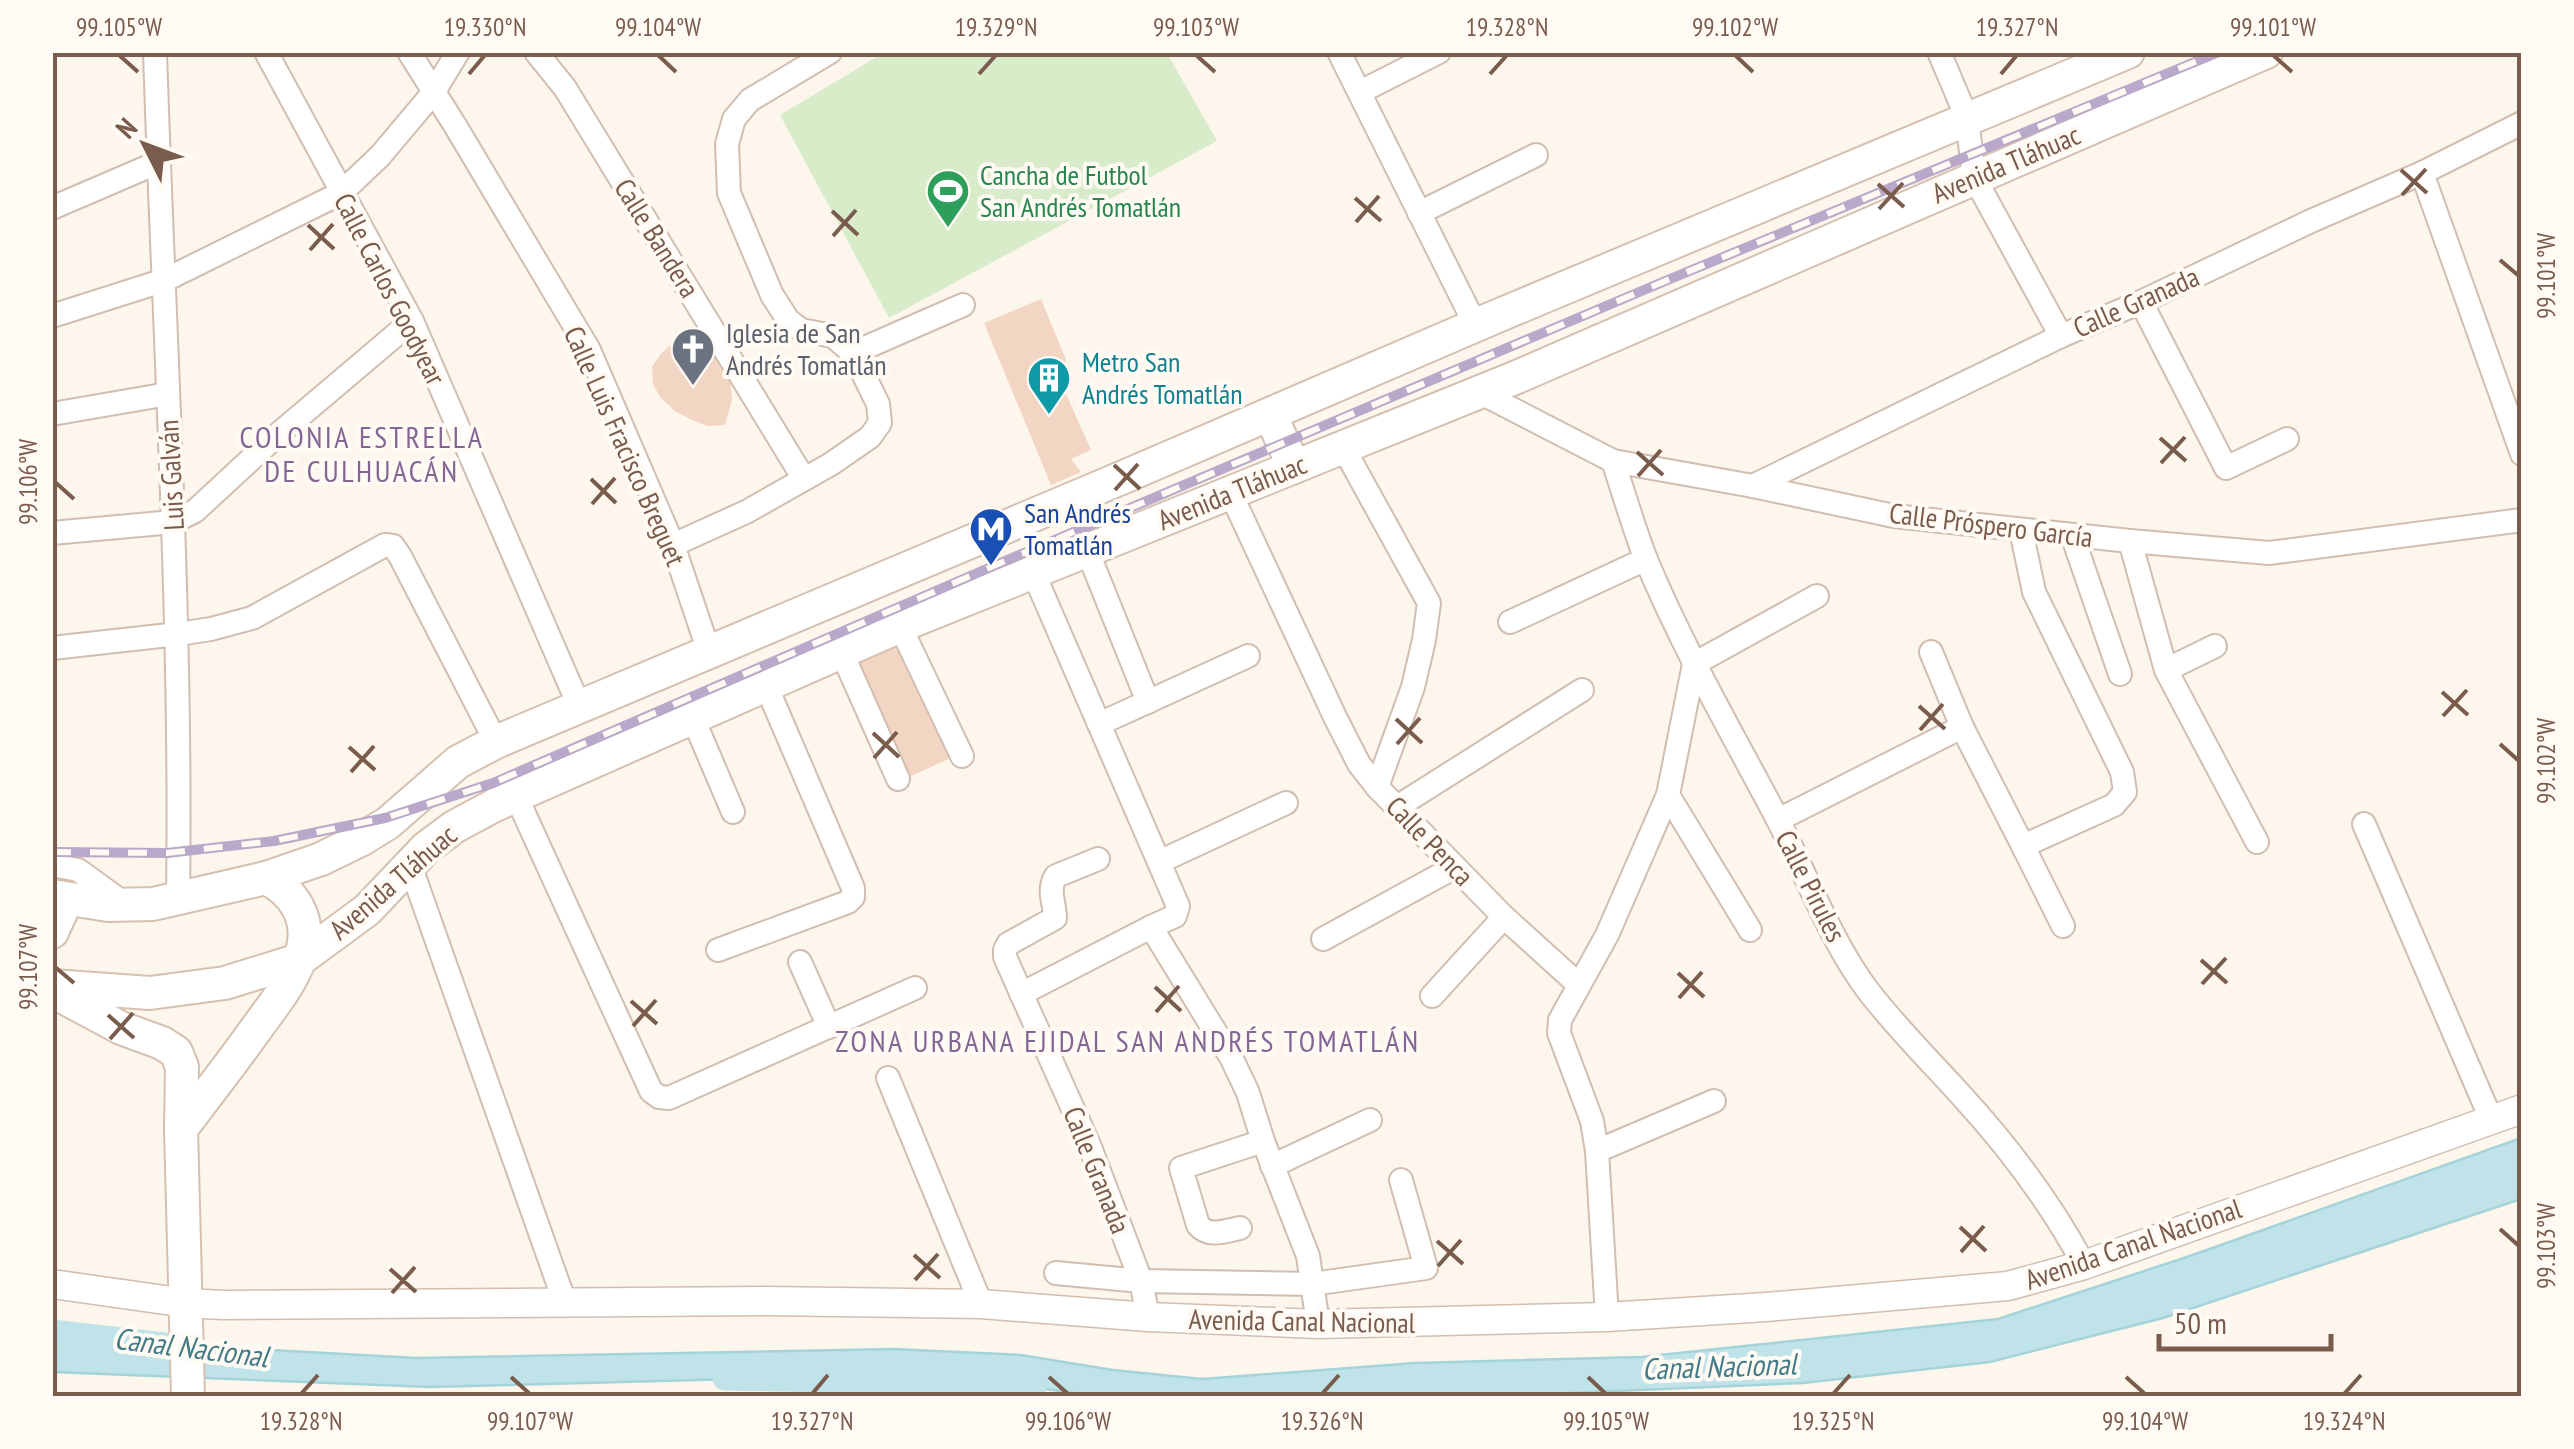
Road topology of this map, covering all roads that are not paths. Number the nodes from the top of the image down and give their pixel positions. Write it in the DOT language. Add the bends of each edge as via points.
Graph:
graph roads {
  1 [pos="156,52"];
  2 [pos="266,52"];
  3 [pos="409,52"];
  4 [pos="458,52"];
  5 [pos="536,52"];
  6 [pos="830,52"];
  7 [pos="1339,52"];
  8 [pos="1439,52"];
  9 [pos="1939,52"];
  10 [pos="2128,52"];
  11 [pos="2266,52"];
  12 [pos="1360,92"];
  13 [pos="433,93"];
  14 [pos="1966,118"];
  15 [pos="2522,123"];
  16 [pos="1536,155"];
  17 [pos="159,162"];
  18 [pos="2422,174"];
  19 [pos="1974,177"];
  20 [pos="341,193"];
  21 [pos="52,208"];
  22 [pos="1419,213"];
  23 [pos="165,280"];
  24 [pos="2141,302"];
  25 [pos="963,305"];
  26 [pos="52,316"];
  27 [pos="412,321"];
  28 [pos="1476,326"];
  29 [pos="2062,336"];
  30 [pos="854,353"];
  31 [pos="1478,392"];
  32 [pos="168,394"];
  33 [pos="52,414"];
  34 [pos="1270,414"];
  35 [pos="2288,439"];
  36 [pos="1343,447"];
  37 [pos="2522,454"];
  38 [pos="1613,461"];
  39 [pos="1294,467"];
  40 [pos="804,478"];
  41 [pos="1753,486"];
  42 [pos="1231,494"];
  43 [pos="2522,520"];
  44 [pos="173,522"];
  45 [pos="2021,530"];
  46 [pos="52,534"];
  47 [pos="2072,534"];
  48 [pos="2130,541"];
  49 [pos="672,545"];
  50 [pos="1087,550"];
  51 [pos="1646,559"];
  52 [pos="1033,572"];
  53 [pos="1817,596"];
  54 [pos="1510,622"];
  55 [pos="900,626"];
  56 [pos="178,634"];
  57 [pos="2215,646"];
  58 [pos="52,648"];
  59 [pos="842,651"];
  60 [pos="709,652"];
  61 [pos="1931,652"];
  62 [pos="1248,656"];
  63 [pos="1694,664"];
  64 [pos="2166,670"];
  65 [pos="2120,674"];
  66 [pos="766,683"];
  67 [pos="1582,690"];
  68 [pos="1148,702"];
  69 [pos="580,708"];
  70 [pos="692,716"];
  71 [pos="1099,724"];
  72 [pos="1962,727"];
  73 [pos="496,742"];
  74 [pos="962,756"];
  75 [pos="898,779"];
  76 [pos="1376,786"];
  77 [pos="1668,795"];
  78 [pos="516,796"];
  79 [pos="1286,803"];
  80 [pos="1397,808"];
  81 [pos="733,812"];
  82 [pos="1778,820"];
  83 [pos="2364,824"];
  84 [pos="2258,842"];
  85 [pos="2023,846"];
  86 [pos="1157,857"];
  87 [pos="1098,859"];
  88 [pos="410,865"];
  89 [pos="52,866"];
  90 [pos="1455,866"];
  91 [pos="266,878"];
  92 [pos="60,898"];
  93 [pos="178,898"];
  94 [pos="127,906"];
  95 [pos="1504,917"];
  96 [pos="2063,926"];
  97 [pos="1151,927"];
  98 [pos="1750,930"];
  99 [pos="52,932"];
  100 [pos="1323,939"];
  101 [pos="718,950"];
  102 [pos="299,960"];
  103 [pos="800,962"];
  104 [pos="1578,985"];
  105 [pos="52,988"];
  106 [pos="915,988"];
  107 [pos="1022,994"];
  108 [pos="1432,996"];
  109 [pos="829,1027"];
  110 [pos="888,1078"];
  111 [pos="1714,1101"];
  112 [pos="2522,1108"];
  113 [pos="1370,1120"];
  114 [pos="2491,1120"];
  115 [pos="181,1129"];
  116 [pos="1263,1141"];
  117 [pos="1597,1151"];
  118 [pos="1272,1166"];
  119 [pos="1401,1180"];
  120 [pos="1240,1228"];
  121 [pos="2084,1265"];
  122 [pos="1056,1272"];
  123 [pos="1140,1281"];
  124 [pos="52,1284"];
  125 [pos="1312,1284"];
  126 [pos="565,1303"];
  127 [pos="981,1304"];
  128 [pos="186,1312"];
  129 [pos="1148,1317"];
  130 [pos="1607,1317"];
  131 [pos="1318,1324"];
  132 [pos="188,1396"];
  1 -- 17 [label="street, Luis Galván"];
  2 -- 20 [label="street, Calle Carlos Goodyear"];
  3 -- 13 [label="street, Calle Luis Fracisco Breguet"];
  4 -- 13 [label="street"];
  5 -- 40 [label="street, Calle Bandera"];
  6 -- 30 [label="street" via="750,100 734,119 727,144 729,193 788,320 801,330 833,336"];
  7 -- 12 [label="street"];
  8 -- 12 [label="street"];
  9 -- 14 [label="street"];
  10 -- 14 [label="main road, Avenida Tláhuac"];
  11 -- 19 [label="main road, Avenida Tláhuac"];
  12 -- 22 [label="street"];
  13 -- 20 [label="street"];
  13 -- 49 [label="street, Calle Luis Fracisco Breguet" via="588,350"];
  14 -- 19 [label="street"];
  14 -- 28 [label="main road, Avenida Tláhuac"];
  15 -- 18 [label="street, Calle Granada"];
  16 -- 22 [label="street"];
  17 -- 21 [label="street"];
  17 -- 23 [label="street, Luis Galván"];
  18 -- 24 [label="street, Calle Granada"];
  18 -- 37 [label="street"];
  19 -- 29 [label="street"];
  19 -- 31 [label="main road, Avenida Tláhuac"];
  20 -- 23 [label="street"];
  20 -- 27 [label="street, Calle Carlos Goodyear"];
  22 -- 28 [label="street"];
  23 -- 26 [label="street"];
  23 -- 32 [label="street, Luis Galván"];
  24 -- 29 [label="street, Calle Granada"];
  24 -- 35 [label="street" via="2226,468"];
  25 -- 30 [label="street"];
  27 -- 44 [label="street" via="196,511"];
  27 -- 69 [label="street, Calle Carlos Goodyear"];
  28 -- 34 [label="main road, Avenida Tláhuac"];
  29 -- 41 [label="street, Calle Granada"];
  30 -- 40 [label="street" via="880,423 870,437"];
  31 -- 36 [label="main road, Avenida Tláhuac"];
  31 -- 38 [label="street, Calle Próspero García"];
  32 -- 33 [label="street"];
  32 -- 44 [label="street, Luis Galván"];
  34 -- 39 [label="main road"];
  34 -- 60 [label="main road, Avenida Tláhuac"];
  36 -- 39 [label="main road, Avenida Tláhuac"];
  36 -- 76 [label="street, Calle Penca" via="1429,604 1412,687"];
  38 -- 41 [label="street, Calle Próspero García"];
  38 -- 51 [label="street, Calle Pirules"];
  39 -- 42 [label="main road, Avenida Tláhuac"];
  40 -- 49 [label="street"];
  41 -- 45 [label="street, Calle Próspero García" via="1894,516"];
  42 -- 50 [label="main road, Avenida Tláhuac"];
  42 -- 76 [label="street" via="1335,717"];
  43 -- 48 [label="street, Calle Próspero García" via="2268,552"];
  44 -- 46 [label="street"];
  44 -- 56 [label="street, Luis Galván"];
  45 -- 47 [label="street, Calle Próspero García"];
  45 -- 85 [label="street" via="2034,592 2122,772 2124,792 2114,805"];
  47 -- 48 [label="street, Calle Próspero García"];
  47 -- 65 [label="street"];
  48 -- 64 [label="street"];
  49 -- 60 [label="street, Calle Luis Fracisco Breguet"];
  50 -- 52 [label="main road, Avenida Tláhuac"];
  50 -- 68 [label="street"];
  51 -- 54 [label="street"];
  51 -- 63 [label="street, Calle Pirules"];
  52 -- 55 [label="main road, Avenida Tláhuac"];
  52 -- 71 [label="street"];
  53 -- 63 [label="street"];
  55 -- 59 [label="main road, Avenida Tláhuac"];
  55 -- 74 [label="street"];
  56 -- 58 [label="street"];
  56 -- 73 [label="street" via="252,618 393,546"];
  56 -- 93 [label="street, Luis Galván"];
  57 -- 64 [label="street"];
  59 -- 66 [label="main road, Avenida Tláhuac"];
  59 -- 75 [label="street"];
  60 -- 69 [label="main road, Avenida Tláhuac"];
  61 -- 72 [label="street"];
  62 -- 68 [label="street"];
  63 -- 77 [label="street"];
  63 -- 82 [label="street, Calle Pirules"];
  64 -- 84 [label="street"];
  66 -- 70 [label="main road, Avenida Tláhuac"];
  66 -- 101 [label="street" via="854,897"];
  67 -- 80 [label="street"];
  68 -- 71 [label="street"];
  69 -- 73 [label="main road, Avenida Tláhuac"];
  70 -- 78 [label="main road, Avenida Tláhuac"];
  70 -- 81 [label="street"];
  71 -- 86 [label="street"];
  72 -- 82 [label="street"];
  72 -- 85 [label="street"];
  73 -- 91 [label="main road, Avenida Tláhuac" via="458,762 362,840"];
  76 -- 80 [label="street, Calle Penca"];
  77 -- 98 [label="street"];
  77 -- 104 [label="street" via="1607,936"];
  78 -- 88 [label="main road, Avenida Tláhuac" via="454,827"];
  78 -- 109 [label="street" via="659,1098"];
  79 -- 86 [label="street"];
  80 -- 90 [label="street, Calle Penca"];
  82 -- 121 [label="street, Calle Pirules" via="1866,989 2028,1177"];
  83 -- 114 [label="street"];
  85 -- 96 [label="street"];
  86 -- 97 [label="street" via="1178,912"];
  87 -- 107 [label="street, Calle Granada" via="1056,876 1055,918 1008,944 1005,956"];
  88 -- 102 [label="main road, Avenida Tláhuac" via="368,910"];
  88 -- 126 [label="street"];
  89 -- 94 [label="street" via="78,870"];
  90 -- 95 [label="street, Calle Penca"];
  90 -- 100 [label="street"];
  91 -- 93 [label="main road, Avenida Tláhuac"];
  91 -- 102 [label="main road" via="298,906 305,933"];
  92 -- 94 [label="main road, Avenida Tláhuac"];
  92 -- 99 [label="main road"];
  93 -- 94 [label="main road, Avenida Tláhuac"];
  95 -- 104 [label="street, Calle Penca"];
  95 -- 108 [label="street"];
  97 -- 107 [label="street"];
  97 -- 116 [label="street" via="1232,1059"];
  102 -- 105 [label="main road, Avenida Tláhuac" via="224,983 150,993"];
  102 -- 115 [label="main road" via="282,994"];
  103 -- 109 [label="street"];
  104 -- 117 [label="street" via="1559,1034"];
  105 -- 115 [label="main road" via="176,1052"];
  106 -- 109 [label="street"];
  107 -- 123 [label="street, Calle Granada"];
  110 -- 127 [label="street"];
  111 -- 117 [label="street"];
  112 -- 114 [label="street, Avenida Canal Nacional"];
  113 -- 118 [label="street"];
  114 -- 121 [label="street, Avenida Canal Nacional"];
  115 -- 128 [label="main road"];
  116 -- 118 [label="street"];
  116 -- 120 [label="street" via="1181,1168 1202,1231"];
  117 -- 130 [label="street"];
  118 -- 125 [label="street" via="1308,1256"];
  119 -- 125 [label="street" via="1426,1268"];
  121 -- 130 [label="street, Avenida Canal Nacional" via="2008,1286"];
  122 -- 123 [label="street"];
  123 -- 125 [label="street"];
  123 -- 129 [label="street, Calle Granada"];
  124 -- 128 [label="street, Avenida Canal Nacional"];
  125 -- 131 [label="street"];
  126 -- 127 [label="street, Avenida Canal Nacional"];
  126 -- 128 [label="street, Avenida Canal Nacional" via="223,1305"];
  127 -- 129 [label="street, Avenida Canal Nacional"];
  128 -- 132 [label="main road"];
  129 -- 131 [label="street, Avenida Canal Nacional"];
  130 -- 131 [label="street, Avenida Canal Nacional"];
}
